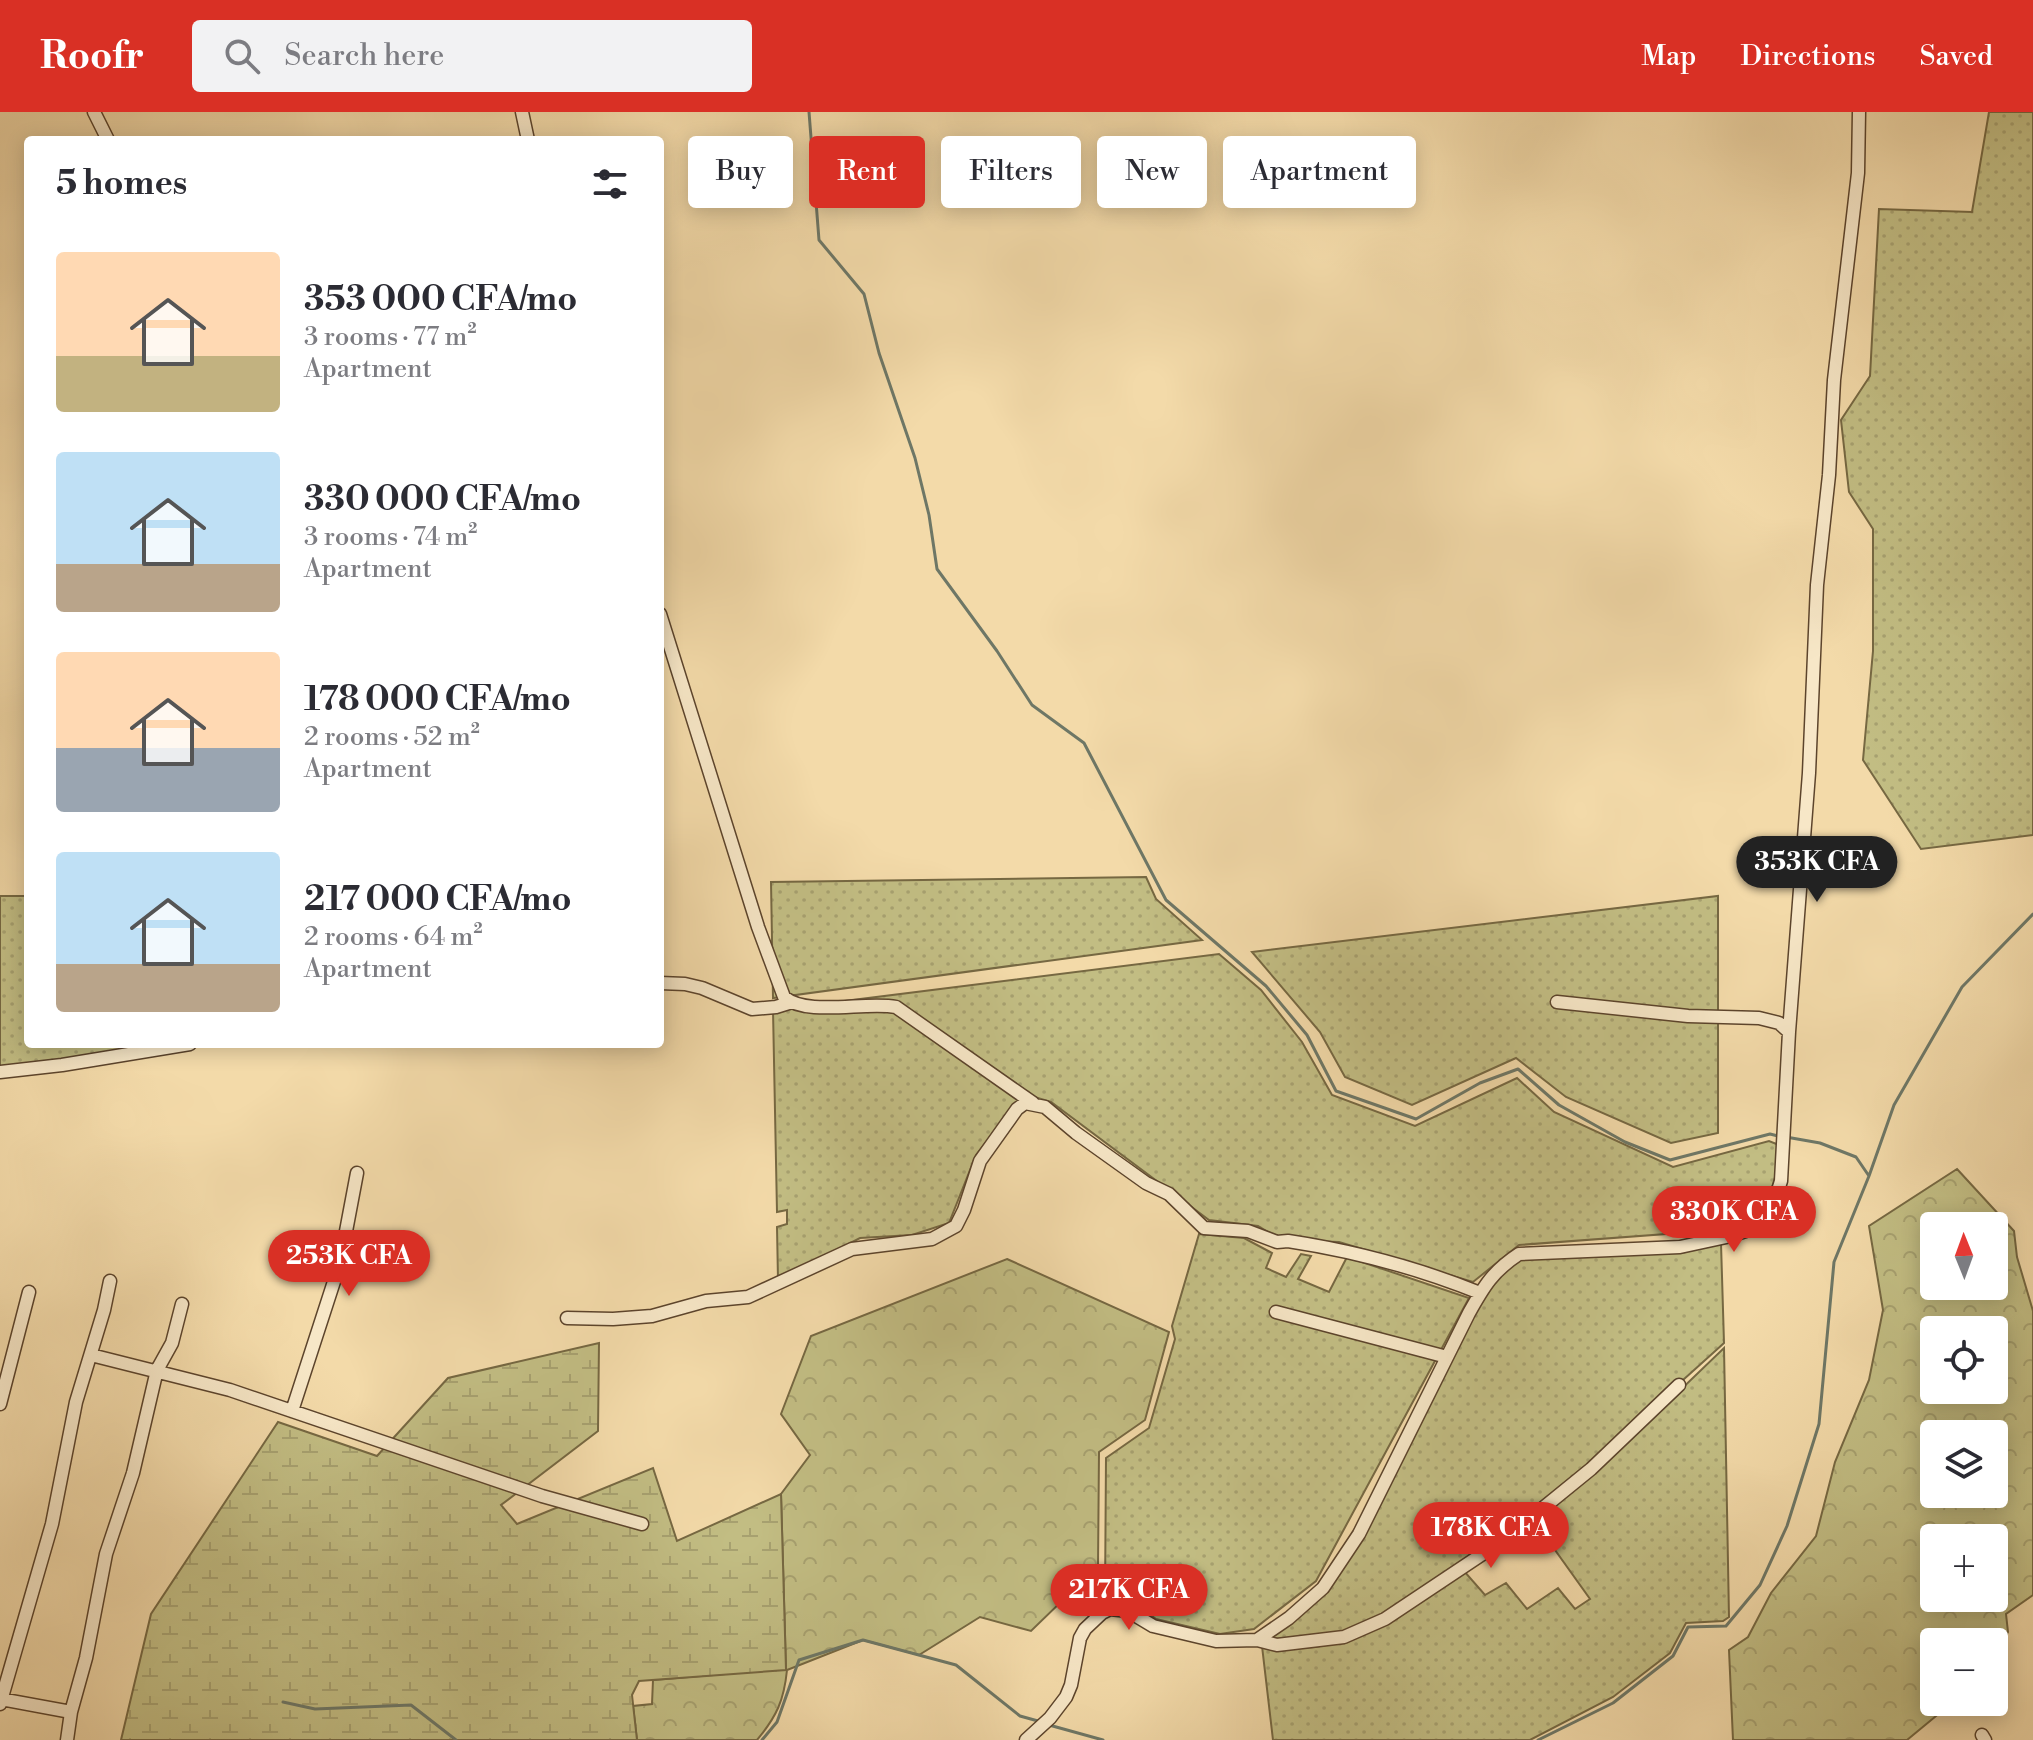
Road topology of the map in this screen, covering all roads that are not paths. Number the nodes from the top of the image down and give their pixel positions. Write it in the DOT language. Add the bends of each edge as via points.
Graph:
graph roads {
  1 [pos="94,112"];
  2 [pos="522,112"];
  3 [pos="1859,112"];
  4 [pos="106,136"];
  5 [pos="527,136"];
  6 [pos="664,627"];
  7 [pos="664,983"];
  8 [pos="792,1002"];
  9 [pos="1557,1002"];
  10 [pos="1789,1032"];
  11 [pos="166,1048"];
  12 [pos="0,1072"];
  13 [pos="1033,1103"];
  14 [pos="357,1173"];
  15 [pos="110,1281"];
  16 [pos="29,1292"];
  17 [pos="1480,1293"];
  18 [pos="182,1304"];
  19 [pos="1276,1312"];
  20 [pos="567,1318"];
  21 [pos="91,1355"];
  22 [pos="1447,1357"];
  23 [pos="157,1370"];
  24 [pos="1679,1385"];
  25 [pos="0,1404"];
  26 [pos="292,1411"];
  27 [pos="642,1524"];
  28 [pos="1257,1640"];
  29 [pos="0,1701"];
  30 [pos="71,1712"];
  31 [pos="67,1740"];
  32 [pos="1026,1740"];
  1 -- 4 [label="street"];
  2 -- 5 [label="street"];
  3 -- 10 [label="street" via="1858,173 1832,391 1817,585"];
  6 -- 8 [label="street" via="758,927 784,997"];
  7 -- 8 [label="street" via="702,988 752,1009"];
  8 -- 13 [label="street" via="896,1007"];
  9 -- 10 [label="street" via="1759,1018"];
  10 -- 17 [label="street" via="1781,1181 1765,1218 1738,1234 1680,1247 1519,1254 1499,1266"];
  11 -- 12 [label="street"];
  13 -- 17 [label="street" via="1169,1194 1204,1228 1338,1248"];
  13 -- 20 [label="street" via="1017,1109 980,1161 956,1226 932,1239 852,1249 737,1300 706,1301 652,1316"];
  14 -- 26 [label="street" via="340,1263"];
  15 -- 21 [label="street"];
  16 -- 25 [label="street"];
  17 -- 22 [label="street"];
  18 -- 23 [label="street" via="172,1343"];
  19 -- 22 [label="street"];
  21 -- 23 [label="street"];
  21 -- 29 [label="street" via="76,1402 52,1524"];
  22 -- 28 [label="street" via="1359,1534 1323,1588"];
  23 -- 26 [label="street"];
  23 -- 30 [label="street" via="133,1473 106,1554"];
  24 -- 28 [label="street" via="1591,1469 1505,1539 1385,1619 1344,1637 1313,1643"];
  26 -- 27 [label="street" via="542,1496"];
  28 -- 32 [label="street" via="1195,1638 1110,1609 1085,1629 1069,1691"];
  29 -- 30 [label="street"];
  30 -- 31 [label="street"];
}
